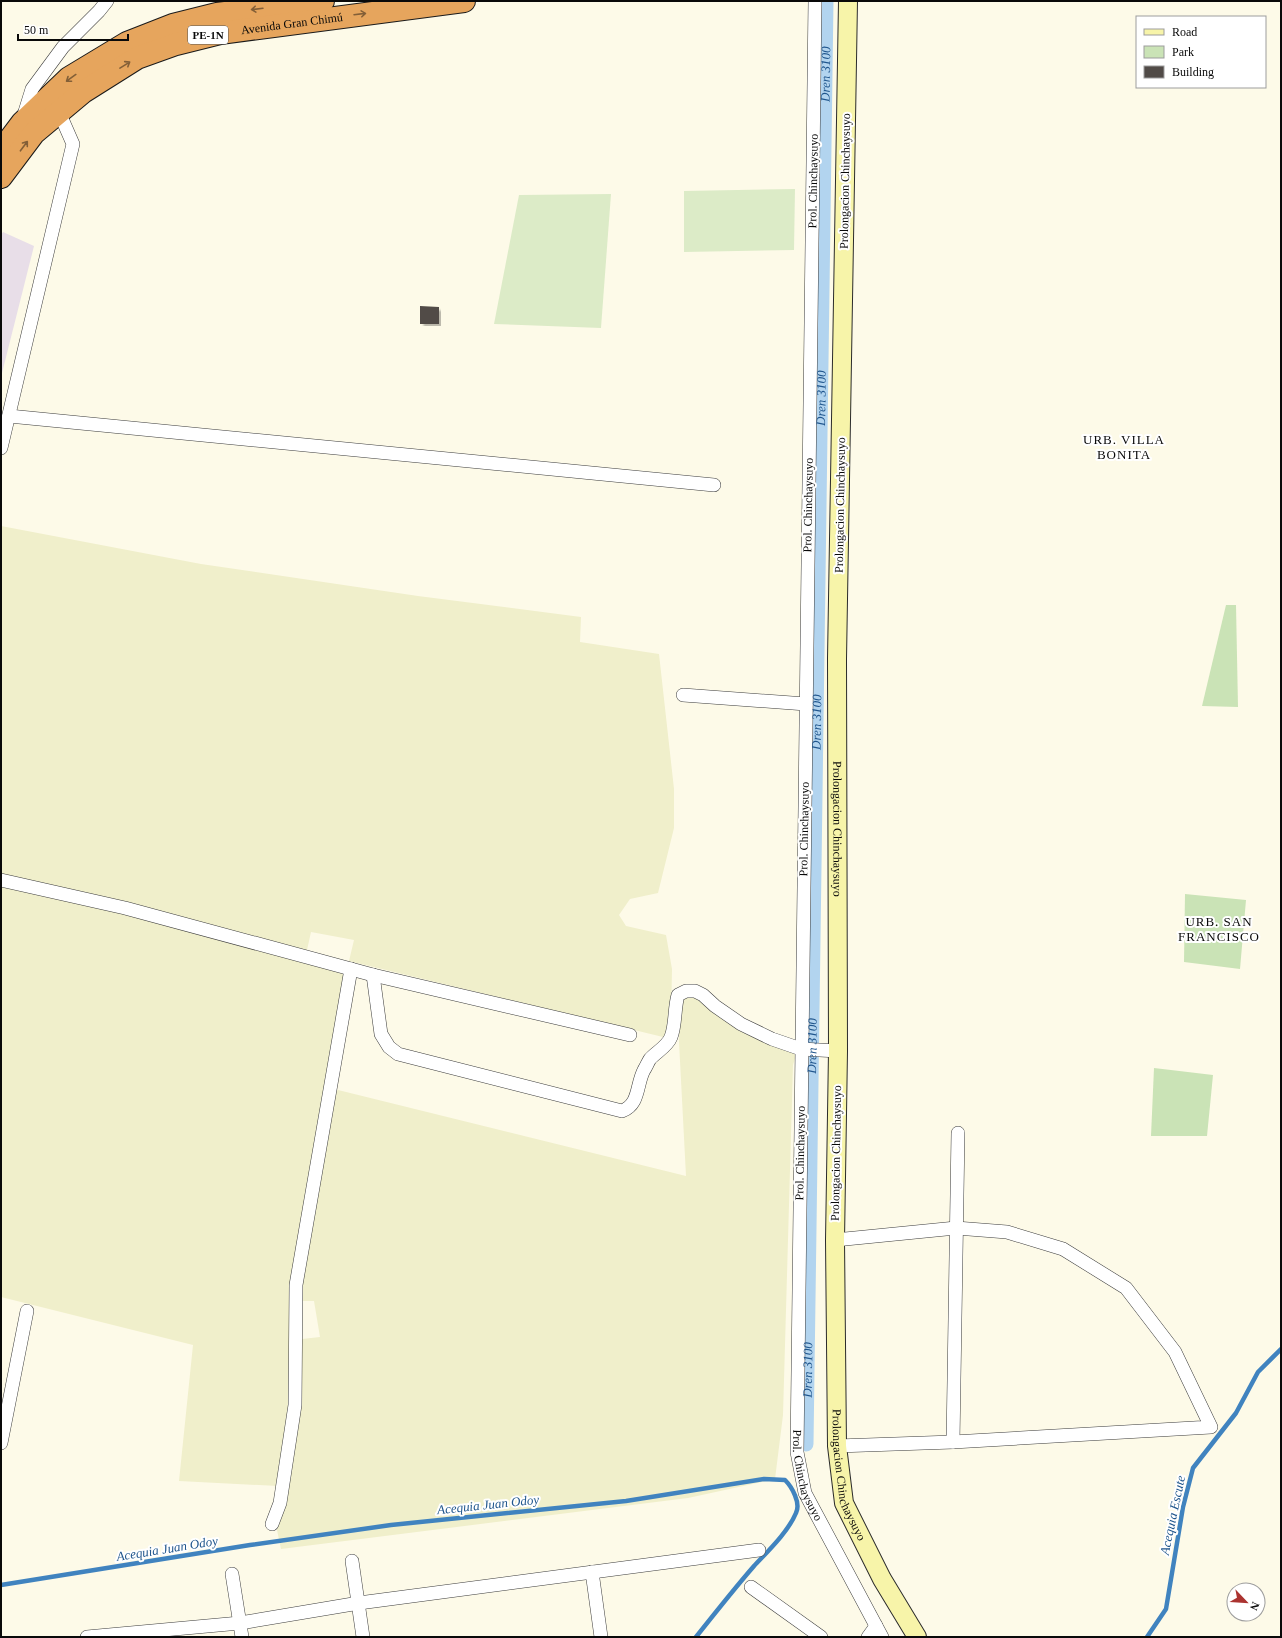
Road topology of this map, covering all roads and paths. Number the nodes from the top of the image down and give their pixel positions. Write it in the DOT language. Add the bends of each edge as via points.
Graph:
graph roads {
  1 [pos="107,1"];
  2 [pos="318,1"];
  3 [pos="464,1"];
  4 [pos="815,1"];
  5 [pos="848,1"];
  6 [pos="59,112"];
  7 [pos="22,123"];
  8 [pos="1,151"];
  9 [pos="1,177"];
  10 [pos="8,416"];
  11 [pos="1,448"];
  12 [pos="714,485"];
  13 [pos="683,695"];
  14 [pos="806,704"];
  15 [pos="1,880"];
  16 [pos="351,969"];
  17 [pos="373,975"];
  18 [pos="630,1034"];
  19 [pos="804,1049"];
  20 [pos="832,1051"];
  21 [pos="958,1133"];
  22 [pos="956,1228"];
  23 [pos="835,1240"];
  24 [pos="28,1311"];
  25 [pos="1,1442"];
  26 [pos="953,1442"];
  27 [pos="837,1446"];
  28 [pos="272,1524"];
  29 [pos="759,1550"];
  30 [pos="352,1561"];
  31 [pos="592,1572"];
  32 [pos="232,1574"];
  33 [pos="751,1587"];
  34 [pos="359,1604"];
  35 [pos="240,1623"];
  36 [pos="875,1633"];
  37 [pos="87,1637"];
  38 [pos="242,1637"];
  39 [pos="363,1637"];
  40 [pos="601,1637"];
  41 [pos="822,1637"];
  42 [pos="917,1637"];
  1 -- 7 [label="street" via="63,47 32,89"];
  2 -- 7 [label="highway, Avenida Gran Chimú / PE-1N, one-way" via="218,14 173,25 126,43 70,78"];
  6 -- 3 [label="highway, Avenida Gran Chimú / PE-1N, one-way" via="83,92 137,58 176,44 220,33"];
  4 -- 14 [label="street, Prol. Chinchaysuyo"];
  5 -- 20 [label="street, Prolongacion Chinchaysuyo"];
  9 -- 6 [label="highway, Avenida Gran Chimú / PE-1N, one-way" via="34,133"];
  6 -- 10 [label="street" via="73,144"];
  7 -- 8 [label="highway, Avenida Gran Chimú / PE-1N"];
  10 -- 11 [label="street"];
  10 -- 12 [label="street"];
  13 -- 14 [label="street"];
  14 -- 19 [label="street, Prol. Chinchaysuyo"];
  15 -- 16 [label="street" via="125,908"];
  16 -- 17 [label="street"];
  16 -- 28 [label="street" via="296,1285 295,1405 280,1503"];
  17 -- 18 [label="street"];
  17 -- 19 [label="street" via="381,1034 389,1048 398,1054 622,1111 630,1108 634,1101 650,1059 671,1039 678,995 686,990 703,995 740,1024 772,1039"];
  19 -- 20 [label="street"];
  19 -- 36 [label="street, Prol. Chinchaysuyo" via="797,1452 805,1493"];
  20 -- 23 [label="street, Prolongacion Chinchaysuyo"];
  21 -- 22 [label="street"];
  22 -- 23 [label="street"];
  22 -- 26 [label="street"];
  22 -- 26 [label="street" via="1007,1232 1063,1249 1126,1288 1175,1352 1211,1427"];
  23 -- 27 [label="street, Prolongacion Chinchaysuyo"];
  24 -- 25 [label="street"];
  26 -- 27 [label="street"];
  27 -- 42 [label="street, Prolongacion Chinchaysuyo" via="844,1504 882,1580"];
  29 -- 31 [label="street"];
  30 -- 34 [label="street"];
  31 -- 34 [label="street"];
  31 -- 40 [label="street"];
  32 -- 35 [label="street"];
  33 -- 41 [label="street"];
  34 -- 35 [label="street"];
  34 -- 39 [label="street"];
  35 -- 37 [label="street"];
  35 -- 38 [label="street"];
}
